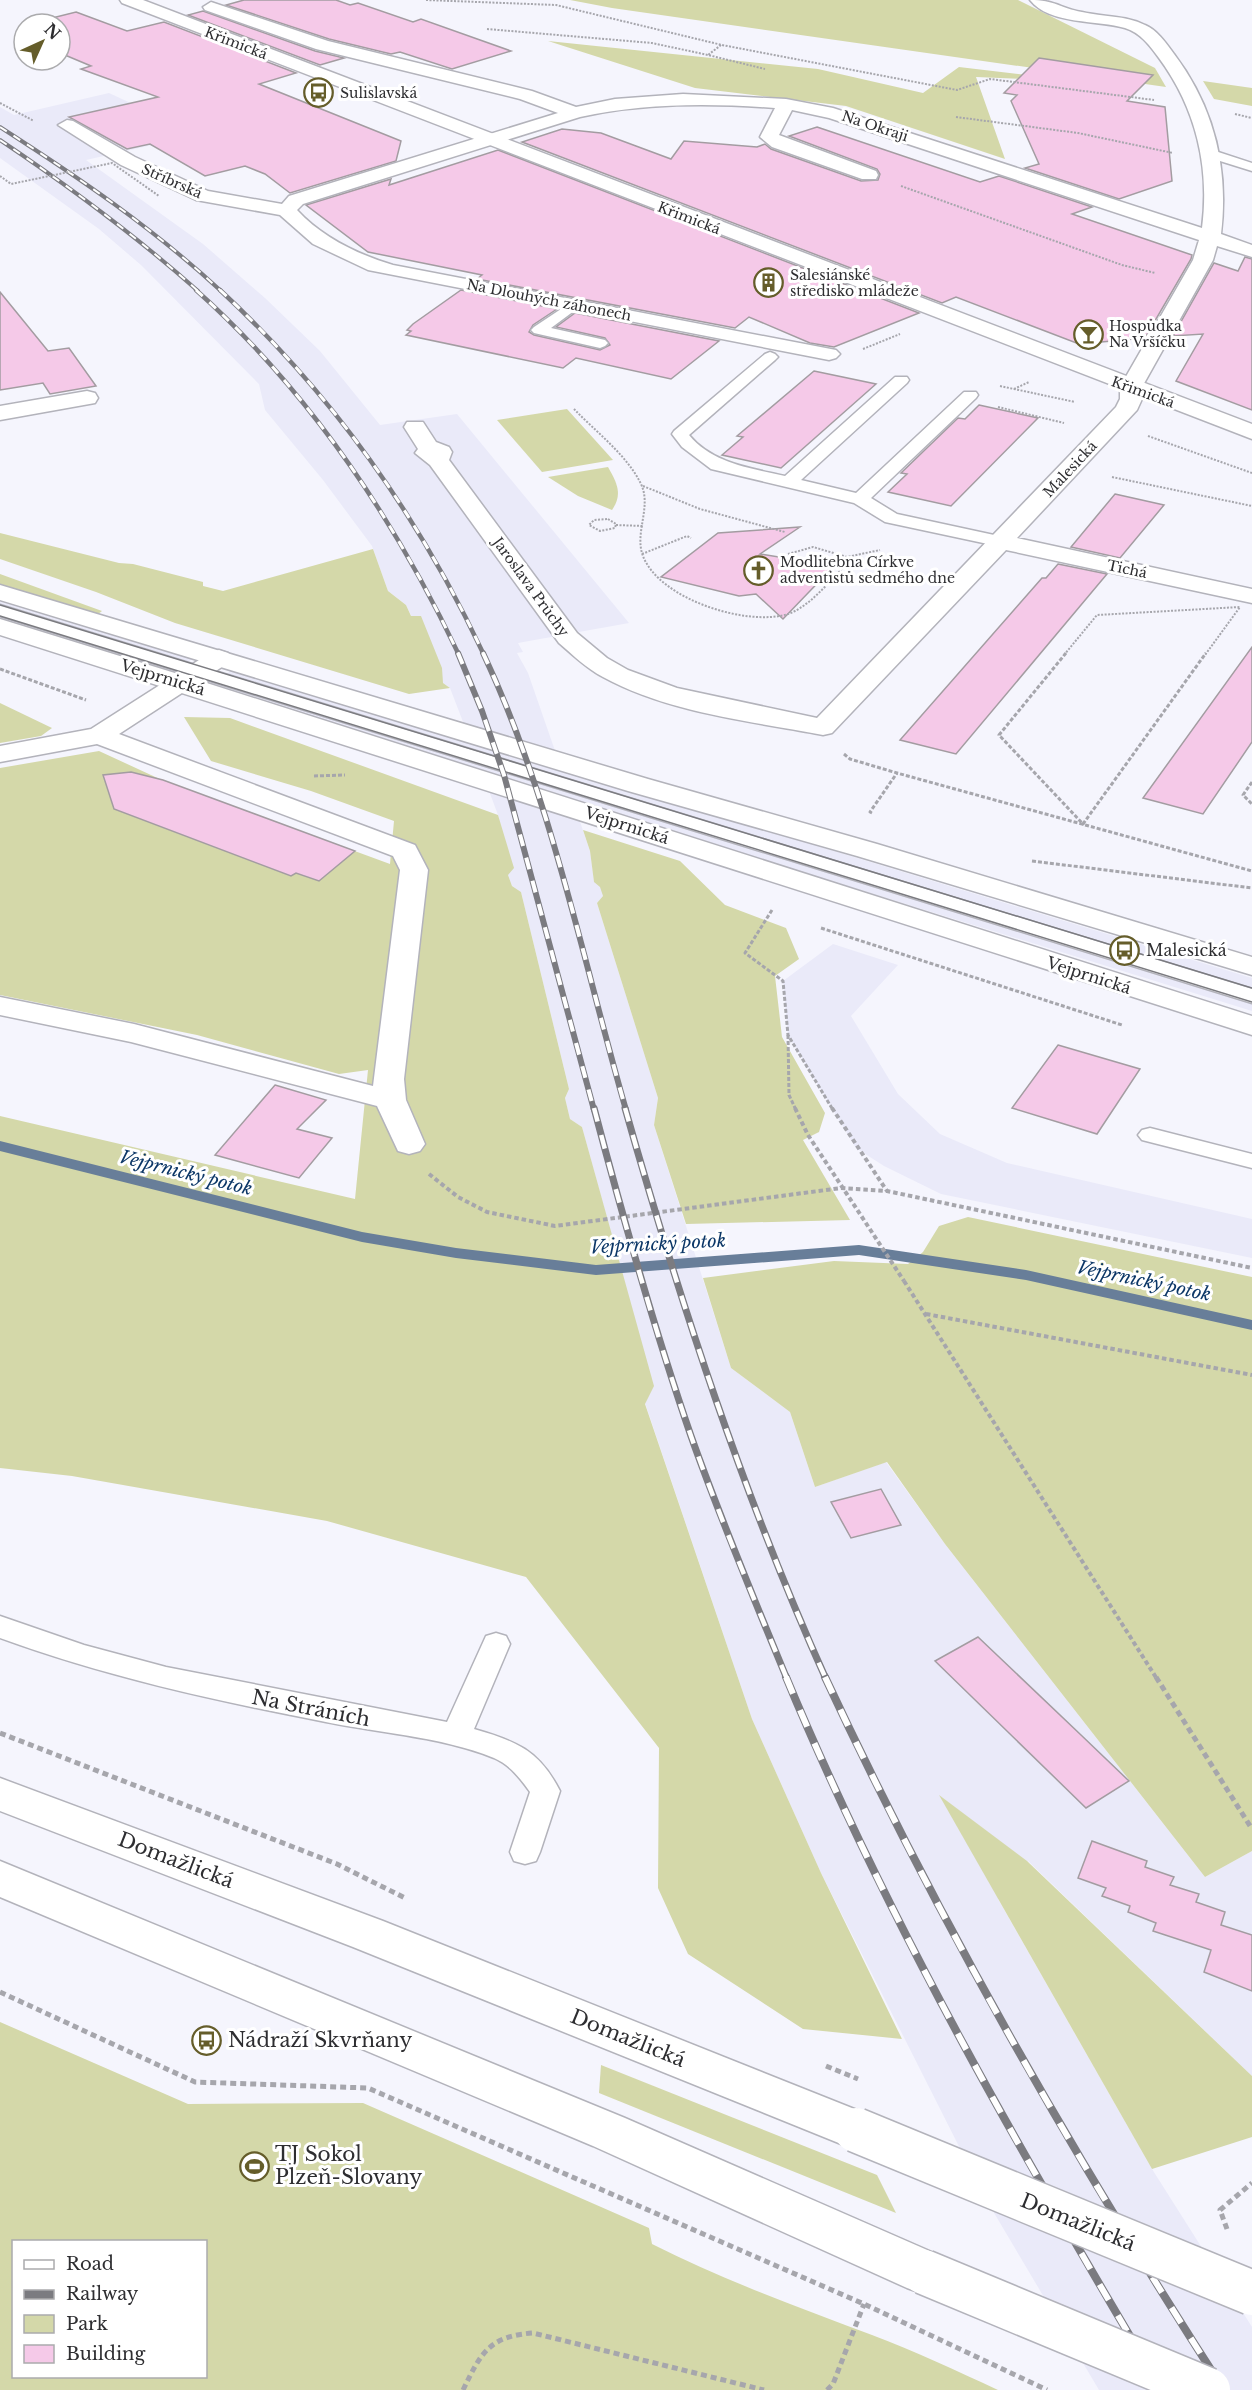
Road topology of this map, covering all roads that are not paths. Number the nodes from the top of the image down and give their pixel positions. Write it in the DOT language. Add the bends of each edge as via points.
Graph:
graph roads {
  1 [pos="128,0"];
  2 [pos="1038,0"];
  3 [pos="1128,4"];
  4 [pos="211,7"];
  5 [pos="1128,24"];
  6 [pos="786,104"];
  7 [pos="575,113"];
  8 [pos="67,125"];
  9 [pos="486,140"];
  10 [pos="1210,158"];
  11 [pos="1252,167"];
  12 [pos="869,175"];
  13 [pos="286,210"];
  14 [pos="1212,238"];
  15 [pos="1252,251"];
  16 [pos="573,305"];
  17 [pos="600,342"];
  18 [pos="829,354"];
  19 [pos="770,357"];
  20 [pos="901,380"];
  21 [pos="1131,387"];
  22 [pos="970,395"];
  23 [pos="87,398"];
  24 [pos="0,413"];
  25 [pos="415,427"];
  26 [pos="1252,432"];
  27 [pos="789,482"];
  28 [pos="860,499"];
  29 [pos="1002,542"];
  30 [pos="0,592"];
  31 [pos="1252,597"];
  32 [pos="0,610"];
  33 [pos="0,627"];
  34 [pos="200,671"];
  35 [pos="823,728"];
  36 [pos="99,736"];
  37 [pos="0,754"];
  38 [pos="1252,966"];
  39 [pos="1252,996"];
  40 [pos="0,1006"];
  41 [pos="1252,1026"];
  42 [pos="390,1100"];
  43 [pos="1150,1135"];
  44 [pos="409,1144"];
  45 [pos="1252,1161"];
  46 [pos="0,1627"];
  47 [pos="496,1644"];
  48 [pos="456,1736"];
  49 [pos="0,1794"];
  50 [pos="525,1852"];
  51 [pos="0,1878"];
  52 [pos="1252,2293"];
  53 [pos="1208,2390"];
  1 -- 9 [label="street, Křimická"];
  2 -- 5 [label="street" via="1067,14"];
  3 -- 5 [label="street"];
  4 -- 7 [label="street, Křimická" via="322,45 526,95"];
  5 -- 10 [label="street, Malesická" via="1146,33 1179,69 1197,106"];
  6 -- 7 [label="street, Na Okraji" via="683,99 615,104"];
  6 -- 12 [label="street" via="769,137"];
  6 -- 14 [label="street, Na Okraji" via="833,113"];
  7 -- 9 [label="street, Na Okraji"];
  8 -- 13 [label="street, Stříbrská" via="128,161 203,196"];
  9 -- 13 [label="street" via="296,200"];
  9 -- 21 [label="street, Křimická"];
  10 -- 11 [label="lane"];
  10 -- 14 [label="street, Malesická" via="1215,198"];
  13 -- 16 [label="street, Na Dlouhých záhonech" via="326,245 367,264"];
  14 -- 15 [label="street, Na Okraji"];
  14 -- 21 [label="street, Malesická"];
  16 -- 17 [label="lane" via="539,330"];
  16 -- 18 [label="street, Na Dlouhých záhonech"];
  19 -- 27 [label="lane" via="680,434 717,465"];
  20 -- 27 [label="lane"];
  21 -- 26 [label="street, Křimická"];
  21 -- 29 [label="street, Malesická" via="1126,410"];
  22 -- 28 [label="lane"];
  23 -- 24 [label="street"];
  25 -- 35 [label="street, Jaroslava Průchy" via="568,638 590,658 619,675 662,690"];
  27 -- 28 [label="lane"];
  28 -- 29 [label="lane" via="891,518"];
  29 -- 31 [label="street, Tichá"];
  29 -- 35 [label="street, Malesická"];
  30 -- 34 [label="street, Vejprnická"];
  32 -- 34 [label="lane, Vejprnická"];
  33 -- 34 [label="street, Vejprnická"];
  34 -- 36 [label="street"];
  34 -- 38 [label="street, Vejprnická" via="626,782 889,856"];
  34 -- 39 [label="lane, Vejprnická"];
  34 -- 41 [label="street, Vejprnická"];
  36 -- 37 [label="street"];
  36 -- 42 [label="street" via="405,851 414,870 388,1079"];
  40 -- 42 [label="street" via="134,1033"];
  42 -- 44 [label="street"];
  43 -- 45 [label="lane"];
  46 -- 48 [label="lane, Na Stráních" via="112,1664 192,1685"];
  47 -- 48 [label="lane"];
  48 -- 50 [label="lane, Na Stráních" via="506,1751 527,1765 545,1791"];
  49 -- 52 [label="street, Domažlická, bridge" via="368,1934"];
  51 -- 53 [label="street, bridge" via="609,2132 924,2272"];
}
